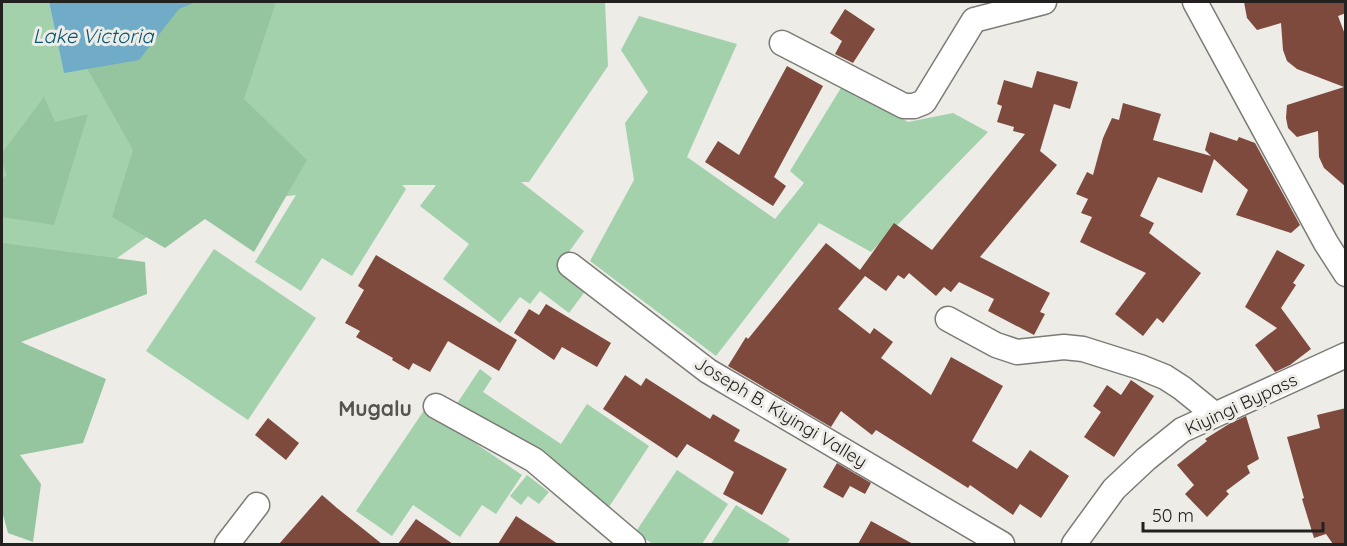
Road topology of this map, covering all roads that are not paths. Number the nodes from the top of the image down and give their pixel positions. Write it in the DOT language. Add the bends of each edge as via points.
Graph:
graph roads {
  1 [pos="1044,2"];
  2 [pos="1195,2"];
  3 [pos="782,43"];
  4 [pos="570,265"];
  5 [pos="1346,274"];
  6 [pos="948,319"];
  7 [pos="1346,355"];
  8 [pos="436,406"];
  9 [pos="1214,414"];
  10 [pos="257,506"];
  11 [pos="227,544"];
  12 [pos="633,544"];
  13 [pos="1002,544"];
  14 [pos="1074,544"];
  1 -- 3 [label="street" via="974,20 924,102 914,106 904,106"];
  2 -- 5 [label="street"];
  4 -- 13 [label="street, Joseph B. Kiyingi Valley" via="708,371"];
  6 -- 9 [label="street" via="1017,352 1083,349 1140,367 1165,377"];
  7 -- 9 [label="street, Kiyingi Bypass"];
  8 -- 12 [label="street" via="534,460"];
  9 -- 14 [label="street, Kiyingi Bypass" via="1182,430 1146,459 1114,489"];
  10 -- 11 [label="street"];
}
